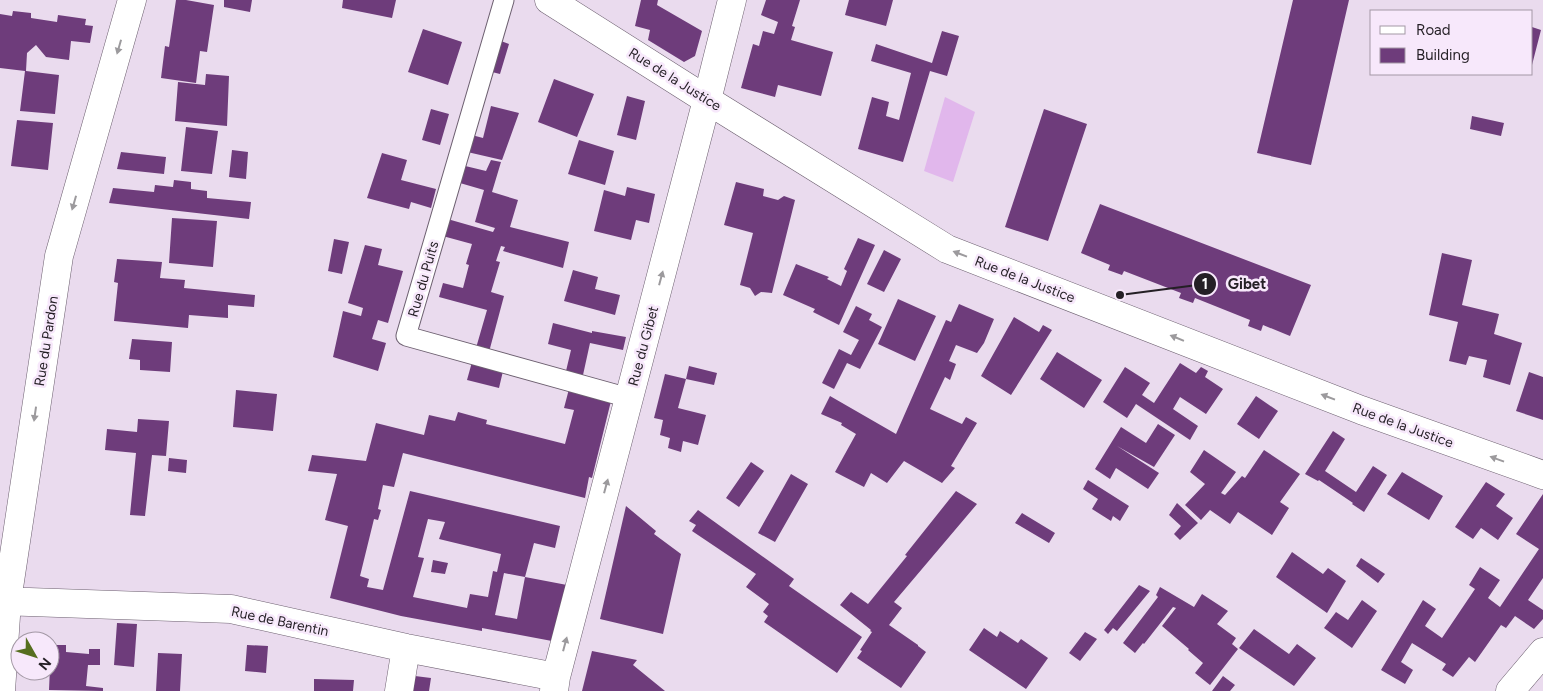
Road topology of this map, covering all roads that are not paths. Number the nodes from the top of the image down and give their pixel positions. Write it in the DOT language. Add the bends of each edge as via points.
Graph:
graph roads {
  1 [pos="132,0"];
  2 [pos="504,0"];
  3 [pos="549,0"];
  4 [pos="732,0"];
  5 [pos="707,100"];
  6 [pos="629,398"];
  7 [pos="1543,475"];
  8 [pos="4,601"];
  9 [pos="406,648"];
  10 [pos="1543,652"];
  11 [pos="555,684"];
  12 [pos="1,691"];
  13 [pos="399,691"];
  14 [pos="1510,691"];
  1 -- 8 [label="street, Rue du Pardon, one-way" via="59,256"];
  2 -- 6 [label="lane, Rue du Puits" via="406,336"];
  3 -- 5 [label="street, Rue de la Justice"];
  4 -- 5 [label="street, Rue du Gibet"];
  6 -- 5 [label="street, Rue du Gibet, one-way"];
  7 -- 5 [label="street, Rue de la Justice, one-way" via="1361,410 946,249"];
  11 -- 6 [label="street, Rue du Gibet, one-way"];
  8 -- 9 [label="street, Rue de Barentin" via="232,609"];
  8 -- 12 [label="street, Rue du Pardon"];
  9 -- 11 [label="street, Rue de Barentin"];
  9 -- 13 [label="street"];
  10 -- 14 [label="street"];
}
